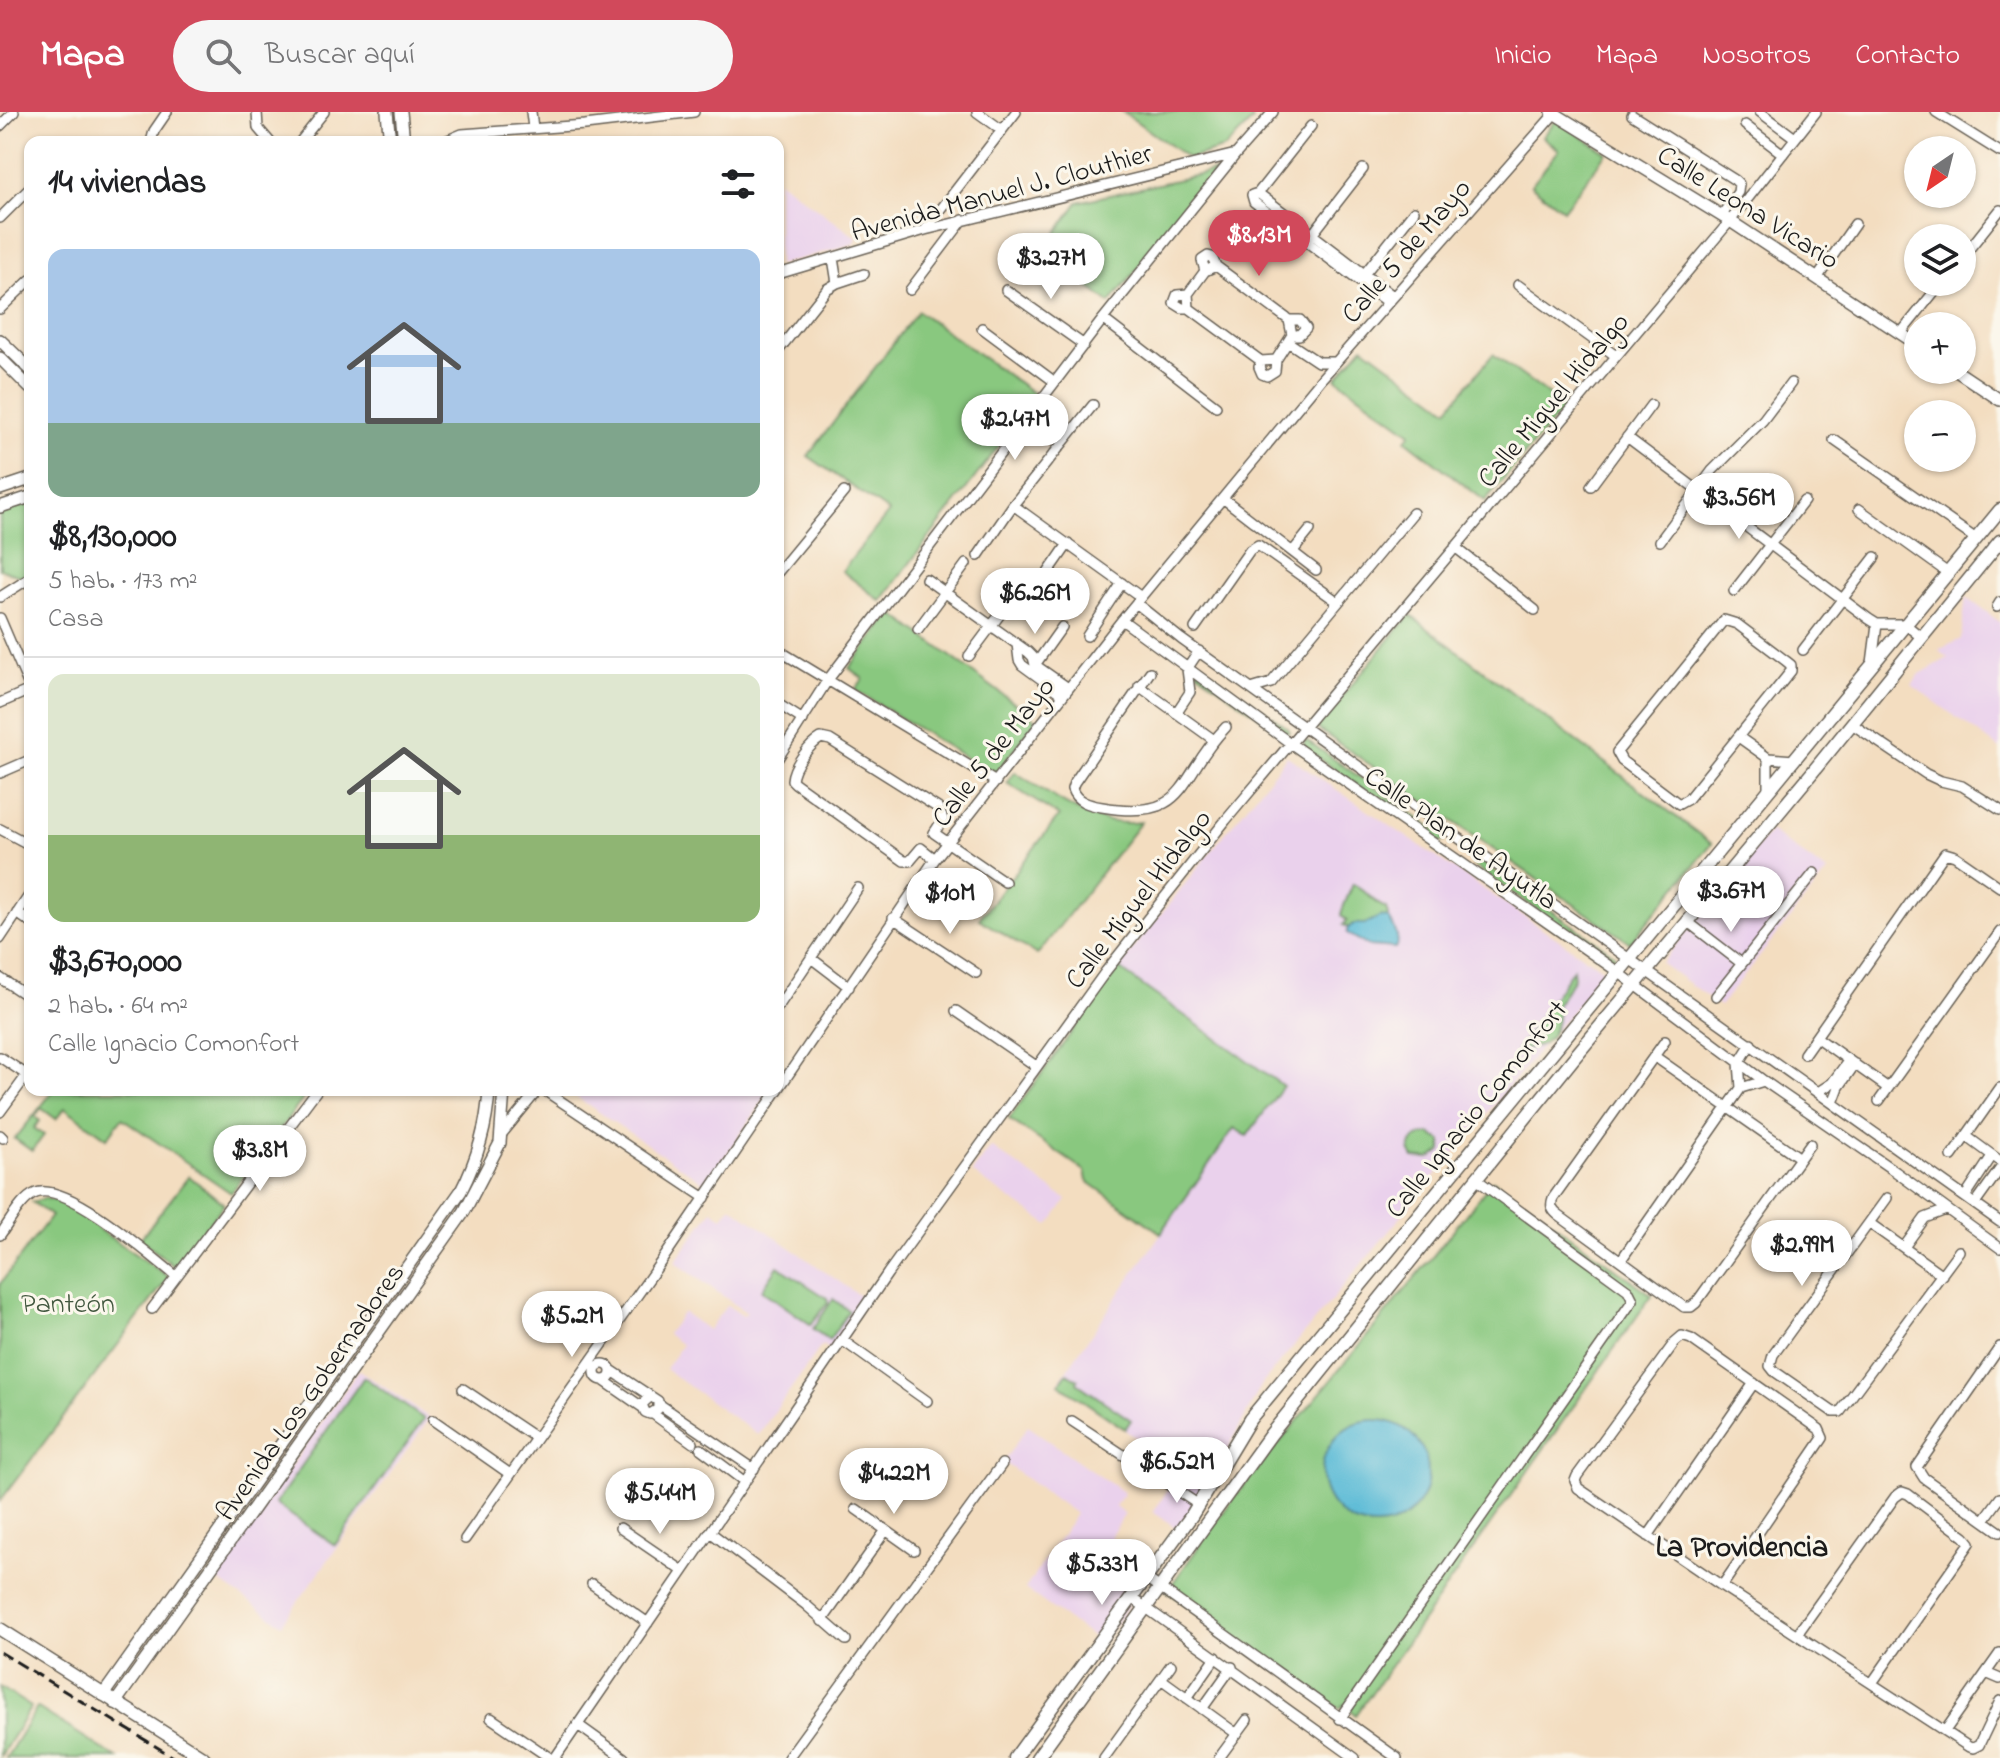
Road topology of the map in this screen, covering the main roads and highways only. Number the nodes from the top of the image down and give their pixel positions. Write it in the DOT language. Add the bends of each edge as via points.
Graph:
graph roads {
  1 [pos="2000,510"];
  2 [pos="2000,541"];
  3 [pos="0,1629"];
  4 [pos="204,1758"];
  5 [pos="1015,1758"];
  6 [pos="1037,1758"];
  1 -- 5 [label="main road, Calle Ignacio Comonfort" via="1250,1419 1199,1505"];
  2 -- 6 [label="main road, Calle Ignacio Comonfort" via="1271,1434"];
  3 -- 4 [label="main road"];
}
